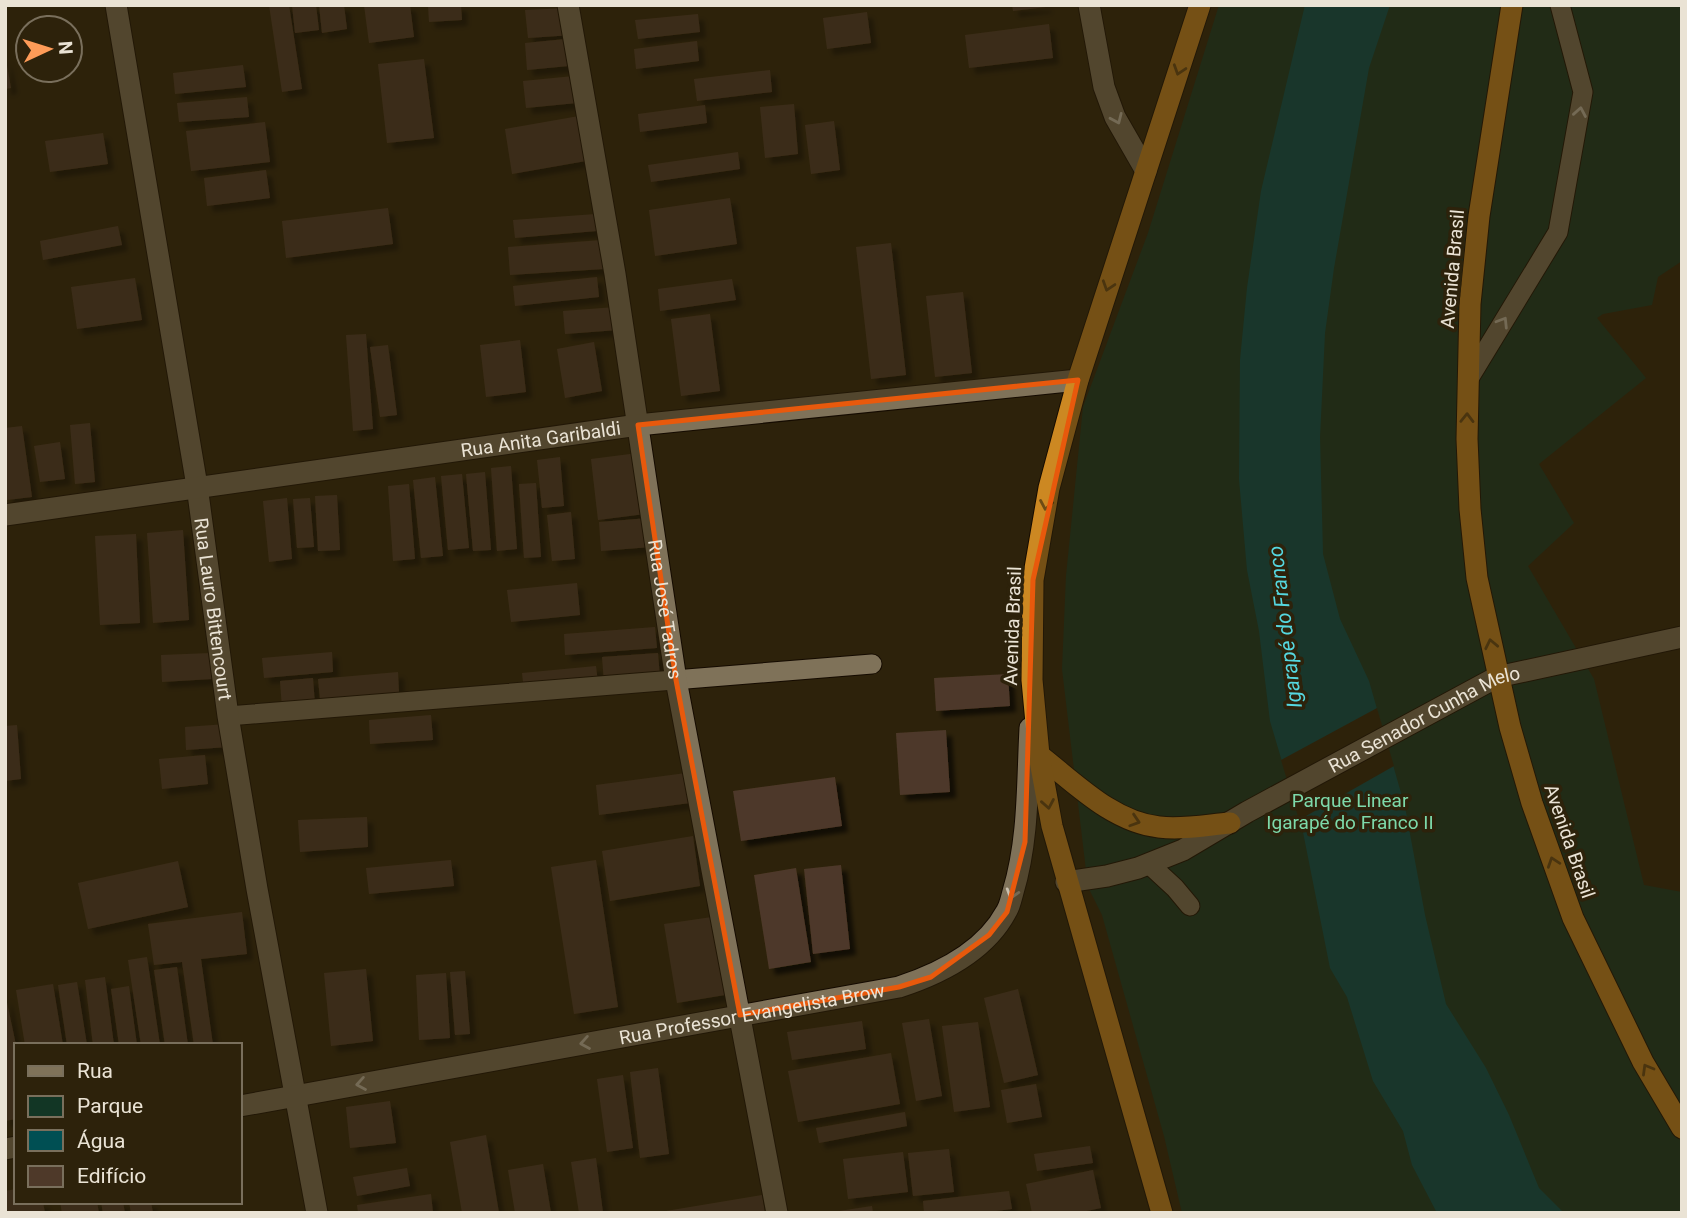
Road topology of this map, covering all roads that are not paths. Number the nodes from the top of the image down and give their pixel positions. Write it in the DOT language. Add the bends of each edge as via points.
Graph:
graph roads {
  1 [pos="116,5"];
  2 [pos="568,5"];
  3 [pos="1089,5"];
  4 [pos="1200,5"];
  5 [pos="1512,5"];
  6 [pos="1560,5"];
  7 [pos="1146,171"];
  8 [pos="1077,380"];
  9 [pos="1468,380"];
  10 [pos="638,425"];
  11 [pos="197,486"];
  12 [pos="5,515"];
  13 [pos="1682,637"];
  14 [pos="872,664"];
  15 [pos="1497,677"];
  16 [pos="676,680"];
  17 [pos="1032,680"];
  18 [pos="228,716"];
  19 [pos="1039,755"];
  20 [pos="1238,818"];
  21 [pos="1149,864"];
  22 [pos="1066,882"];
  23 [pos="1190,906"];
  24 [pos="740,1015"];
  25 [pos="294,1096"];
  26 [pos="242,1106"];
  27 [pos="1682,1128"];
  28 [pos="317,1213"];
  29 [pos="777,1213"];
  30 [pos="1162,1213"];
  1 -- 11 [label="street, Rua Lauro Bittencourt"];
  2 -- 10 [label="street, Rua José Tadros"];
  3 -- 7 [label="street, one-way" via="1104,87 1115,117"];
  4 -- 7 [label="highway, Avenida Brasil, one-way"];
  5 -- 9 [label="highway, Avenida Brasil" via="1479,216 1469,304"];
  9 -- 6 [label="lane, one-way" via="1559,232 1583,92"];
  7 -- 8 [label="highway, Avenida Brasil, one-way"];
  8 -- 10 [label="street, Rua Anita Garibaldi"];
  8 -- 17 [label="highway, Avenida Brasil, one-way" via="1049,488 1033,580"];
  15 -- 9 [label="highway, Avenida Brasil, one-way" via="1477,578 1470,509"];
  10 -- 11 [label="street, Rua Anita Garibaldi"];
  10 -- 16 [label="street, Rua José Tadros"];
  11 -- 12 [label="street, Rua Anita Garibaldi"];
  11 -- 18 [label="street, Rua Lauro Bittencourt"];
  13 -- 15 [label="street, Rua Senador Cunha Melo"];
  14 -- 16 [label="lane"];
  15 -- 20 [label="street, Rua Senador Cunha Melo"];
  27 -- 15 [label="highway, Avenida Brasil, one-way" via="1643,1062 1573,918 1532,803"];
  16 -- 18 [label="lane"];
  16 -- 24 [label="street, Rua José Tadros"];
  17 -- 19 [label="highway, Avenida Brasil"];
  17 -- 24 [label="street, Rua Professor Evangelista Brow, one-way" via="1025,842 1007,912 989,935 931,977 899,987"];
  18 -- 25 [label="street, Rua Lauro Bittencourt"];
  19 -- 20 [label="highway, one-way" via="1128,819 1158,827"];
  19 -- 22 [label="highway, Avenida Brasil, one-way"];
  20 -- 21 [label="street, Rua Senador Cunha Melo"];
  21 -- 22 [label="street, Rua Senador Cunha Melo"];
  21 -- 23 [label="lane"];
  22 -- 30 [label="highway, Avenida Brasil"];
  24 -- 25 [label="street, Rua Professor Evangelista Brow, one-way"];
  24 -- 29 [label="street, Rua José Tadros"];
  25 -- 26 [label="street, Rua Professor Evangelista Brow"];
  25 -- 28 [label="street, Rua Lauro Bittencourt"];
}
